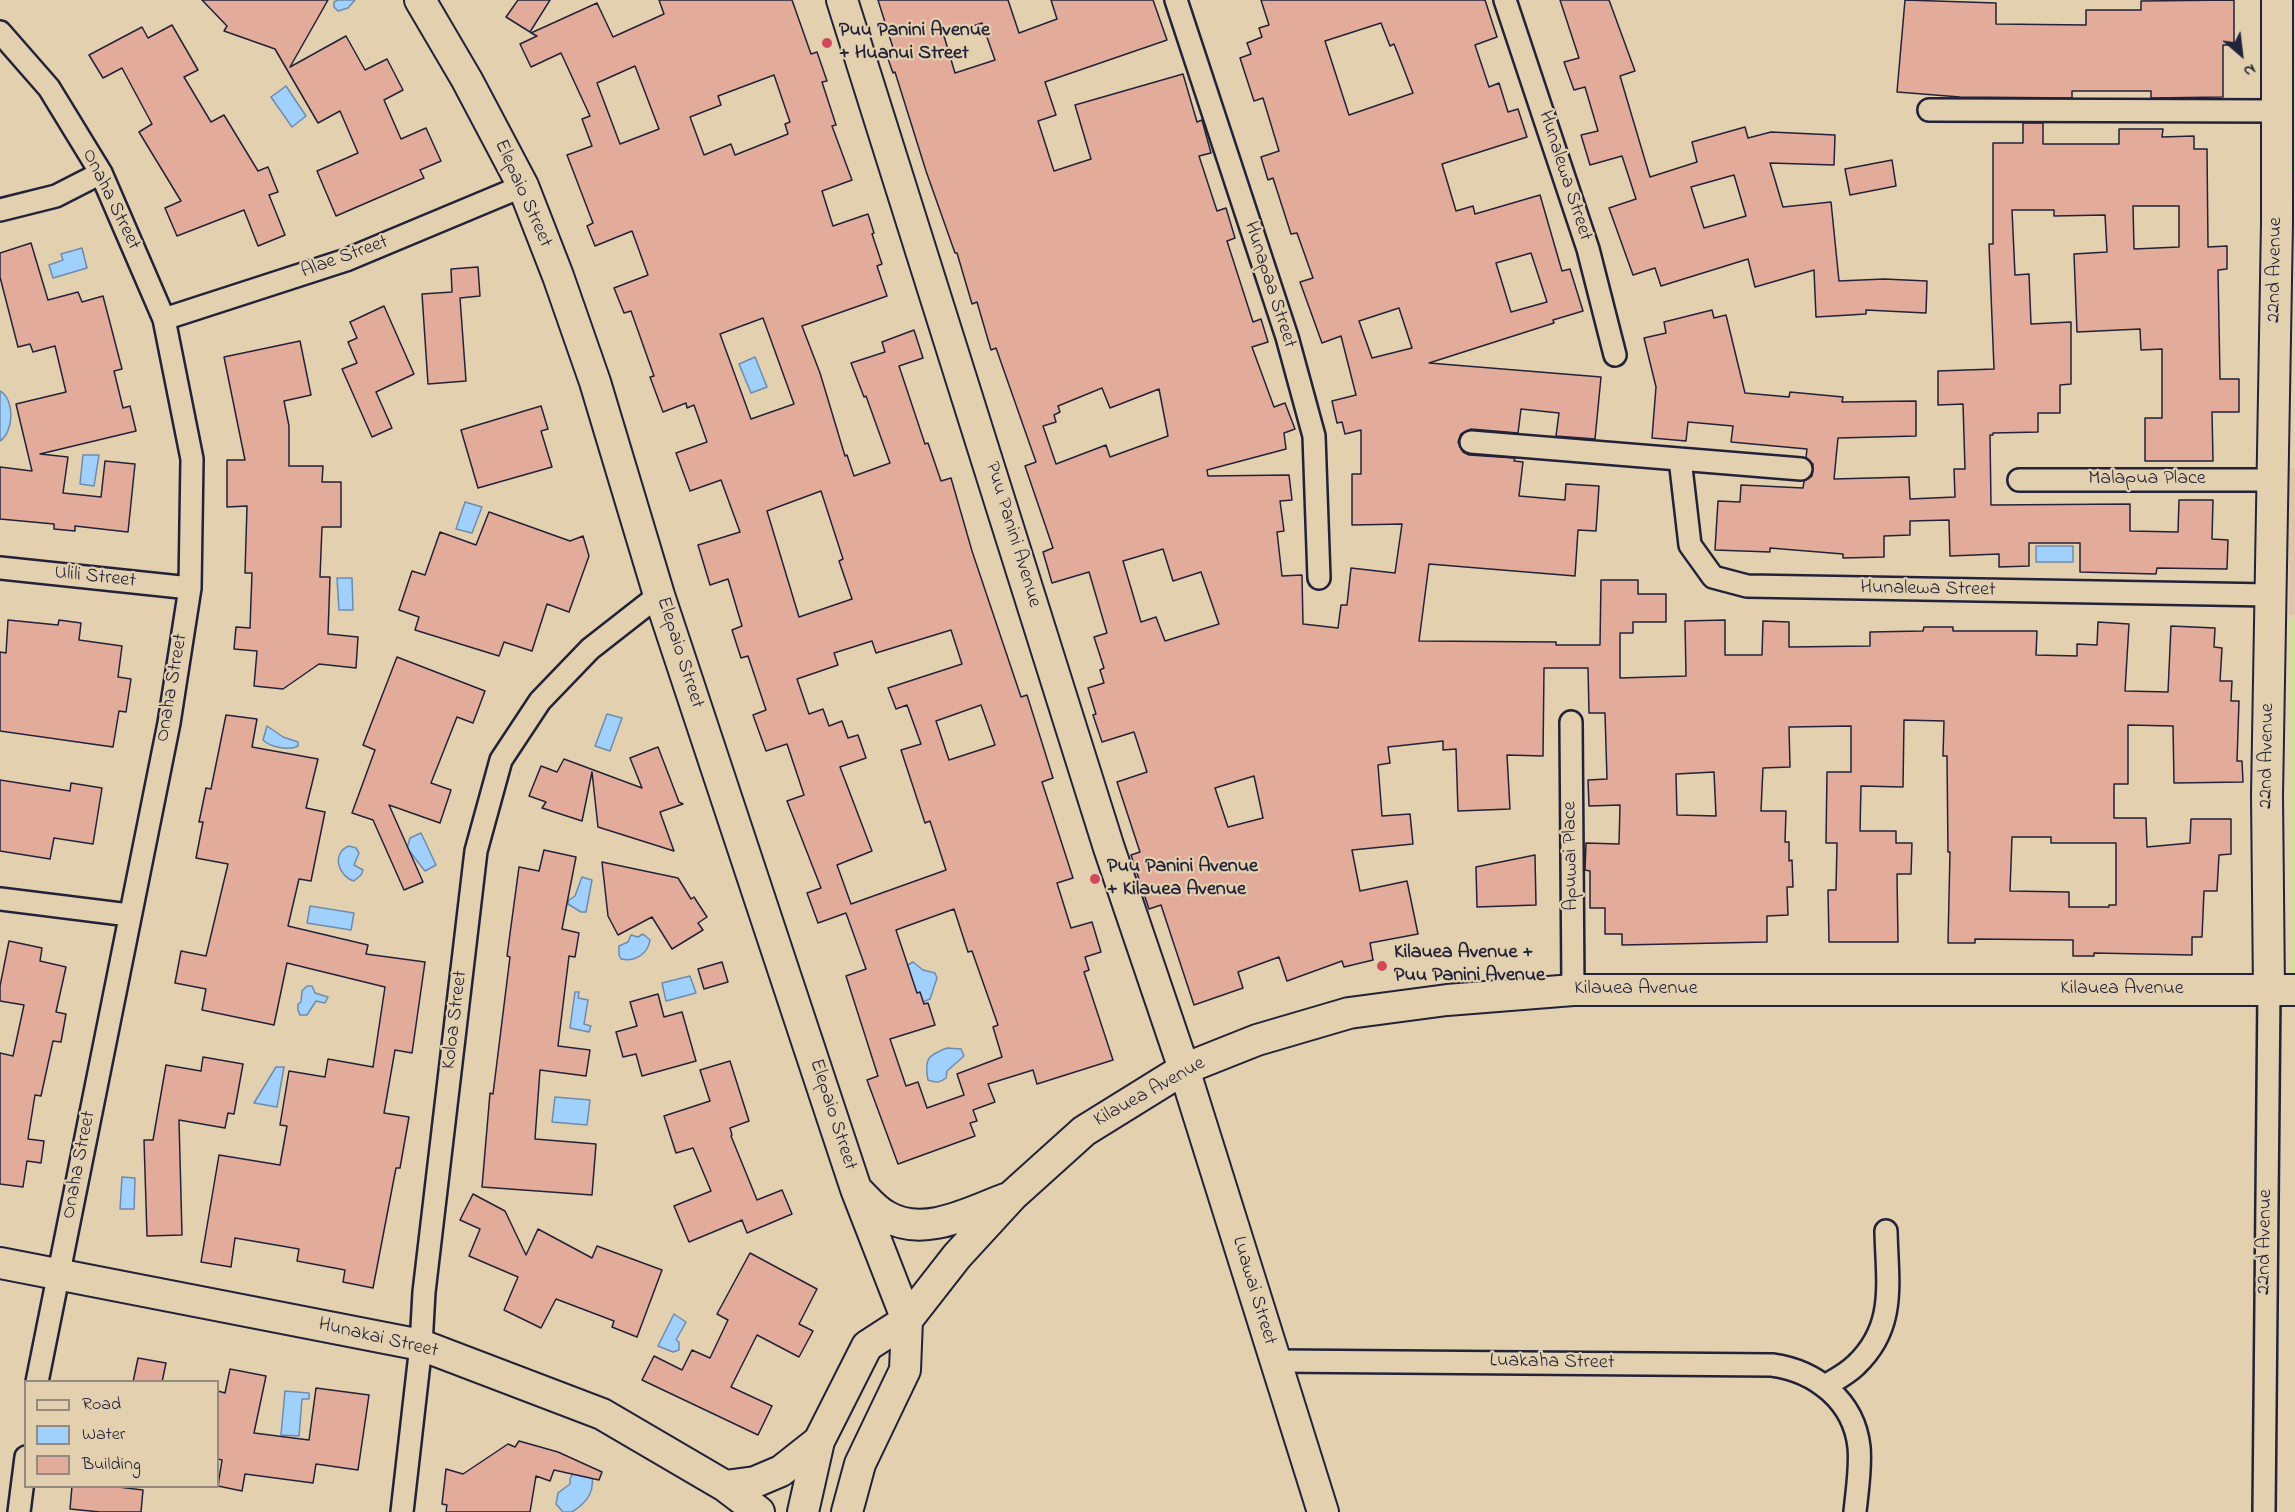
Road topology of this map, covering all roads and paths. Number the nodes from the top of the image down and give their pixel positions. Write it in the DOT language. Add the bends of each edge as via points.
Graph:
graph roads {
  1 [pos="420,0"];
  2 [pos="842,0"];
  3 [pos="1176,0"];
  4 [pos="1504,0"];
  5 [pos="2277,0"];
  6 [pos="0,32"];
  7 [pos="1929,110"];
  8 [pos="2277,111"];
  9 [pos="101,173"];
  10 [pos="523,186"];
  11 [pos="0,210"];
  12 [pos="164,319"];
  13 [pos="1615,355"];
  14 [pos="1471,442"];
  15 [pos="1680,459"];
  16 [pos="1801,469"];
  17 [pos="2019,480"];
  18 [pos="2274,480"];
  19 [pos="0,568"];
  20 [pos="1319,578"];
  21 [pos="190,588"];
  22 [pos="2270,595"];
  23 [pos="659,596"];
  24 [pos="1571,722"];
  25 [pos="0,899"];
  26 [pos="129,915"];
  27 [pos="1573,990"];
  28 [pos="2282,990"];
  29 [pos="1184,1070"];
  30 [pos="856,1189"];
  31 [pos="1013,1195"];
  32 [pos="1886,1231"];
  33 [pos="0,1263"];
  34 [pos="59,1276"];
  35 [pos="907,1320"];
  36 [pos="421,1345"];
  37 [pos="1275,1361"];
  38 [pos="37,1380"];
  39 [pos="1825,1386"];
  40 [pos="819,1441"];
  41 [pos="24,1473"];
  42 [pos="725,1486"];
  43 [pos="19,1512"];
  44 [pos="402,1512"];
  45 [pos="759,1512"];
  46 [pos="803,1512"];
  47 [pos="847,1512"];
  48 [pos="1323,1512"];
  49 [pos="1855,1512"];
  50 [pos="2264,1512"];
  1 -- 10 [label="street, Elepaio Street"];
  2 -- 29 [label="street, Puu Panini Avenue"];
  3 -- 20 [label="street, Hunapaa Street" via="1287,337 1314,436"];
  4 -- 13 [label="street, Hunalewa Street" via="1588,249"];
  5 -- 8 [label="street, 22nd Avenue"];
  6 -- 9 [label="street, Onaha Street" via="49,88"];
  7 -- 8 [label="street"];
  8 -- 18 [label="street, 22nd Avenue"];
  9 -- 11 [label="street" via="56,196"];
  9 -- 12 [label="street, Onaha Street"];
  10 -- 12 [label="street, Alae Street" via="346,260"];
  10 -- 23 [label="street, Elepaio Street" via="595,382"];
  12 -- 21 [label="street, Onaha Street" via="192,459"];
  14 -- 15 [label="street"];
  15 -- 16 [label="street"];
  15 -- 22 [label="street, Hunalewa Street" via="1690,545 1713,577 1747,585"];
  17 -- 18 [label="street, Malapua Place"];
  18 -- 22 [label="street, 22nd Avenue"];
  19 -- 21 [label="street, Ulili Street"];
  21 -- 26 [label="street, Onaha Street" via="169,723"];
  22 -- 28 [label="street, 22nd Avenue" via="2267,795"];
  23 -- 30 [label="street, Elepaio Street"];
  23 -- 36 [label="street, Koloa Street" via="590,648 540,701 501,760 476,851"];
  24 -- 27 [label="street, Apuwai Place"];
  25 -- 26 [label="street"];
  26 -- 34 [label="street, Onaha Street"];
  27 -- 28 [label="street, Kilauea Avenue"];
  27 -- 29 [label="street, Kilauea Avenue" via="1349,1013 1257,1041"];
  28 -- 50 [label="street, 22nd Avenue"];
  29 -- 31 [label="street, Kilauea Avenue" via="1084,1131"];
  29 -- 37 [label="street, Luawai Street"];
  30 -- 31 [label="street" via="885,1216 906,1225 936,1224"];
  30 -- 35 [label="street, Elepaio Street"];
  31 -- 35 [label="street, Kilauea Avenue" via="957,1256"];
  32 -- 39 [label="street" via="1888,1299 1880,1335 1855,1367"];
  33 -- 34 [label="street, Hunakai Street"];
  34 -- 36 [label="street, Hunakai Street"];
  34 -- 38 [label="street, Onaha Street"];
  35 -- 40 [label="street, Kilauea Avenue" via="867,1346"];
  35 -- 47 [label="street" via="905,1370 860,1464"];
  36 -- 42 [label="street, Hunakai Street" via="602,1414"];
  36 -- 44 [label="street, Koloa Street"];
  37 -- 39 [label="street, Luakaha Street" via="1772,1365 1800,1371"];
  37 -- 48 [label="street, Luawai Street"];
  39 -- 49 [label="street, Luakaha Street" via="1845,1407 1856,1433 1859,1462"];
  40 -- 42 [label="street" via="781,1471 755,1482"];
  40 -- 46 [label="street, Kilauea Avenue"];
  41 -- 43 [label="street"];
  42 -- 45 [label="street, Hunakai Street"];
}
